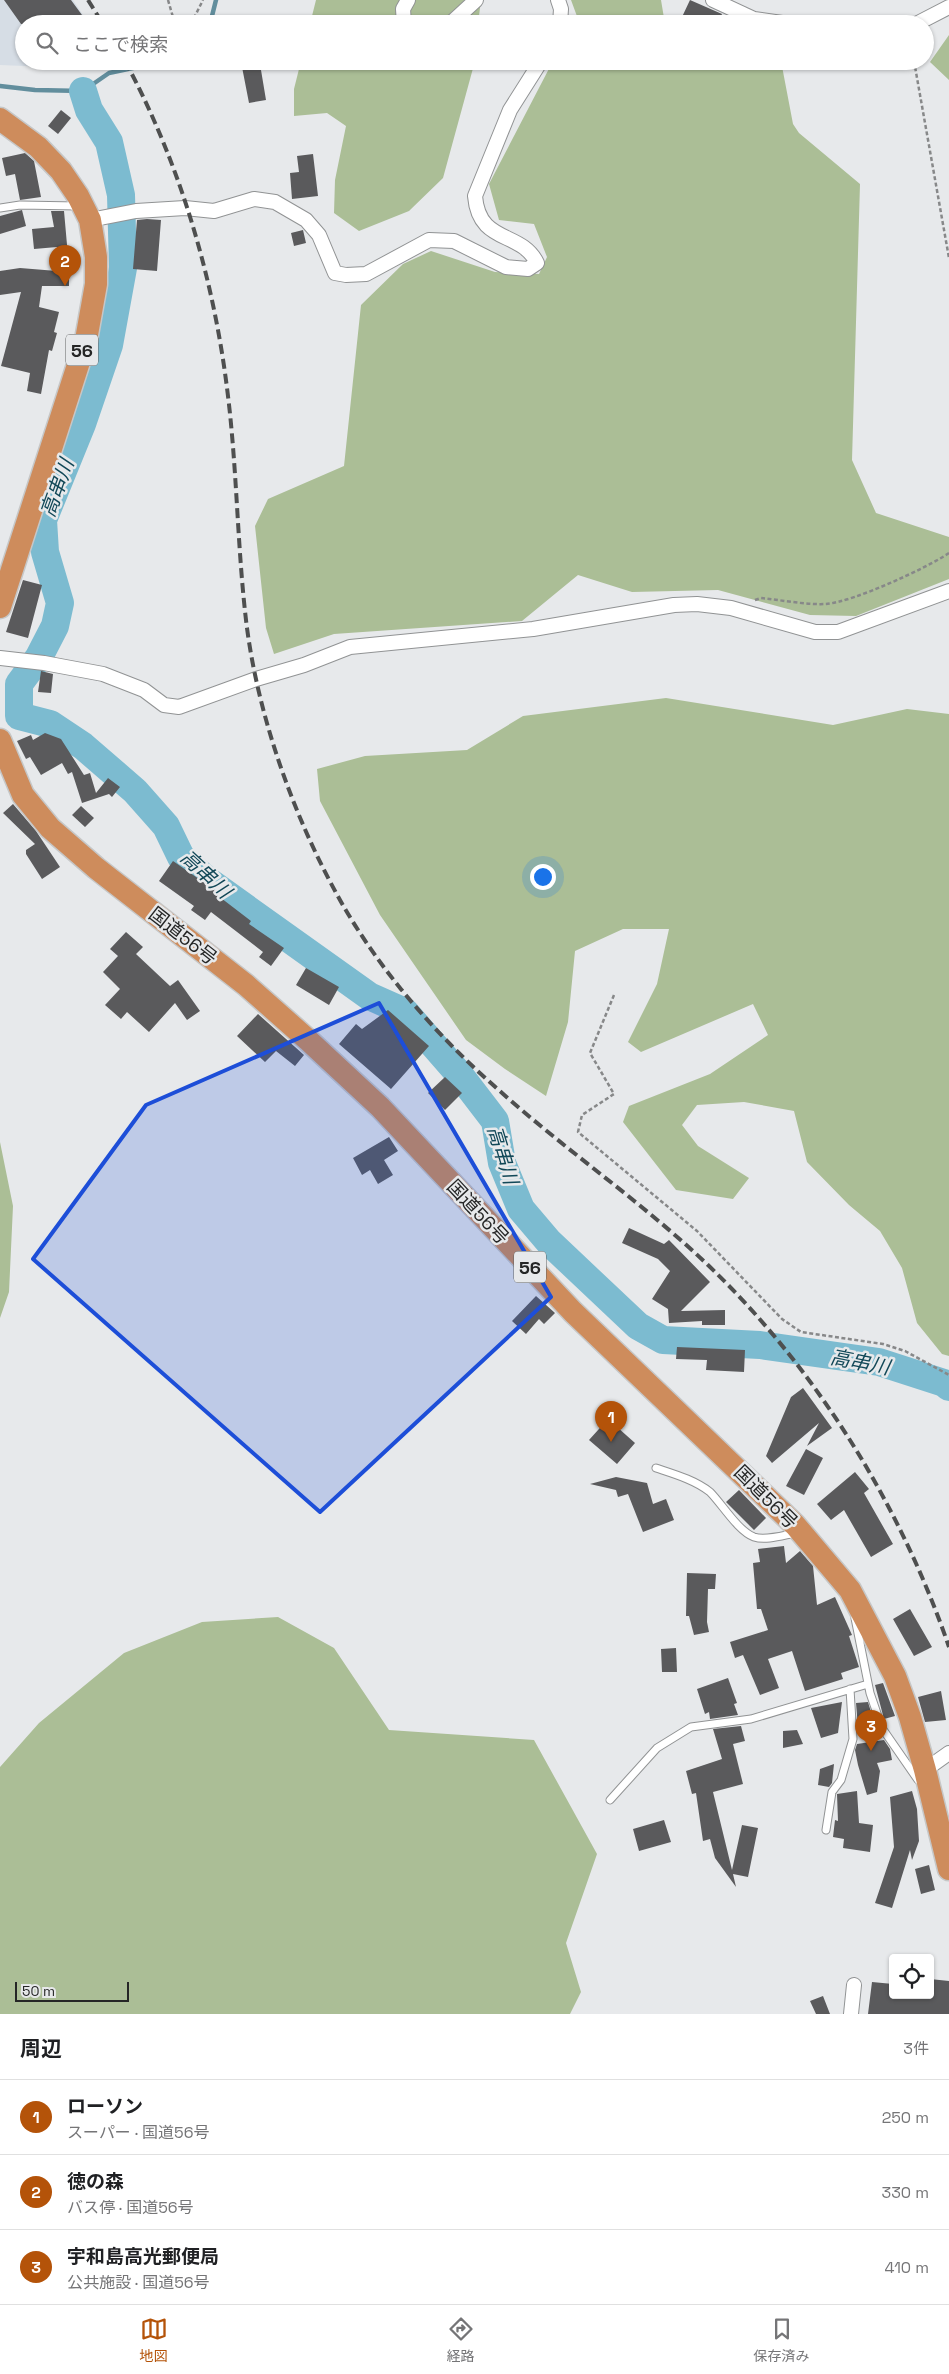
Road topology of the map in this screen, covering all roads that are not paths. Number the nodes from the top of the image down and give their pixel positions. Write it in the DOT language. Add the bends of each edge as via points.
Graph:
graph roads {
  1 [pos="408,0"];
  2 [pos="476,0"];
  3 [pos="558,0"];
  4 [pos="713,0"];
  5 [pos="949,6"];
  6 [pos="403,15"];
  7 [pos="460,15"];
  8 [pos="561,15"];
  9 [pos="745,15"];
  10 [pos="932,15"];
  11 [pos="535,70"];
  12 [pos="0,119"];
  13 [pos="0,208"];
  14 [pos="94,215"];
  15 [pos="949,591"];
  16 [pos="0,607"];
  17 [pos="0,658"];
  18 [pos="0,740"];
  19 [pos="656,1468"];
  20 [pos="801,1532"];
  21 [pos="850,1590"];
  22 [pos="868,1684"];
  23 [pos="850,1689"];
  24 [pos="949,1753"];
  25 [pos="925,1770"];
  26 [pos="610,1800"];
  27 [pos="934,1806"];
  28 [pos="826,1830"];
  29 [pos="949,1869"];
  30 [pos="854,1985"];
  31 [pos="850,2014"];
  1 -- 6 [label="street"];
  2 -- 7 [label="street"];
  3 -- 8 [label="street"];
  4 -- 9 [label="street"];
  5 -- 10 [label="street"];
  11 -- 14 [label="street" via="510,110 475,196 476,208 484,225 532,252 537,263 528,269 506,267 454,241 429,240 366,274 335,273 319,235 306,220 275,202 254,199 214,211 185,208"];
  12 -- 14 [label="highway, 56" via="38,147"];
  13 -- 14 [label="lane" via="36,204"];
  14 -- 16 [label="highway, 56" via="96,284 86,340"];
  15 -- 17 [label="street" via="838,632 815,632 731,608 697,604 533,629 350,647 179,707 164,705 144,690 103,674"];
  18 -- 20 [label="highway, 国道56号 / 56" via="23,795 50,828 246,985 380,1107 573,1312"];
  19 -- 20 [label="lane" via="684,1477 708,1491 753,1536 766,1538"];
  20 -- 21 [label="highway, 国道56号 / 56"];
  21 -- 22 [label="lane"];
  21 -- 25 [label="highway, 国道56号 / 56" via="895,1676"];
  22 -- 23 [label="lane"];
  22 -- 27 [label="lane" via="882,1728"];
  23 -- 26 [label="lane" via="751,1719 691,1727 657,1748"];
  23 -- 28 [label="lane" via="853,1739 841,1780 832,1792"];
  24 -- 25 [label="street"];
  25 -- 27 [label="highway, 国道56号 / 56"];
  27 -- 29 [label="highway, 国道56号 / 56"];
  30 -- 31 [label="street"];
}
